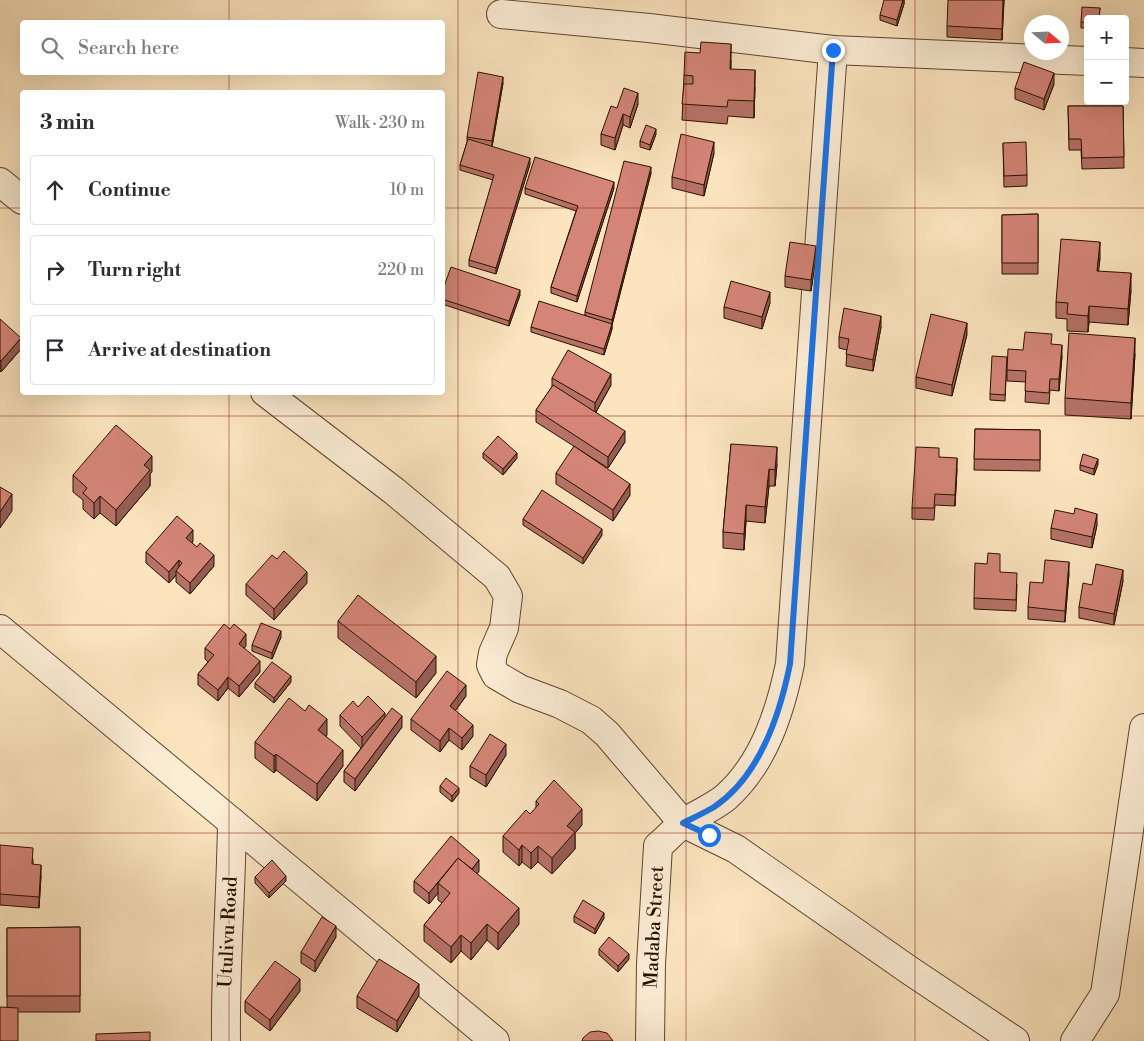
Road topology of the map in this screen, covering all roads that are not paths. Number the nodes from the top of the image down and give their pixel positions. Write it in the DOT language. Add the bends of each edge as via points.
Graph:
graph roads {
  1 [pos="501,14"];
  2 [pos="833,50"];
  3 [pos="1084,61"];
  4 [pos="1129,62"];
  5 [pos="1144,63"];
  6 [pos="0,182"];
  7 [pos="20,198"];
  8 [pos="269,395"];
  9 [pos="0,629"];
  10 [pos="1144,728"];
  11 [pos="232,822"];
  12 [pos="683,823"];
  13 [pos="226,1041"];
  14 [pos="495,1041"];
  15 [pos="650,1041"];
  16 [pos="1016,1041"];
  17 [pos="1075,1041"];
  1 -- 2 [label="street"];
  2 -- 3 [label="street"];
  2 -- 12 [label="street, Madaba Street" via="790,664 774,726 759,753 728,796"];
  4 -- 5 [label="street"];
  6 -- 7 [label="street"];
  8 -- 12 [label="street" via="394,491 497,577 508,596 504,628 491,664 496,676 591,720 607,734"];
  9 -- 11 [label="street"];
  10 -- 17 [label="street" via="1105,994"];
  11 -- 13 [label="street, Utulivu Road" via="231,899 225,968"];
  11 -- 14 [label="street"];
  12 -- 15 [label="street, Madaba Street" via="658,846"];
  12 -- 16 [label="street" via="736,849"];
}
